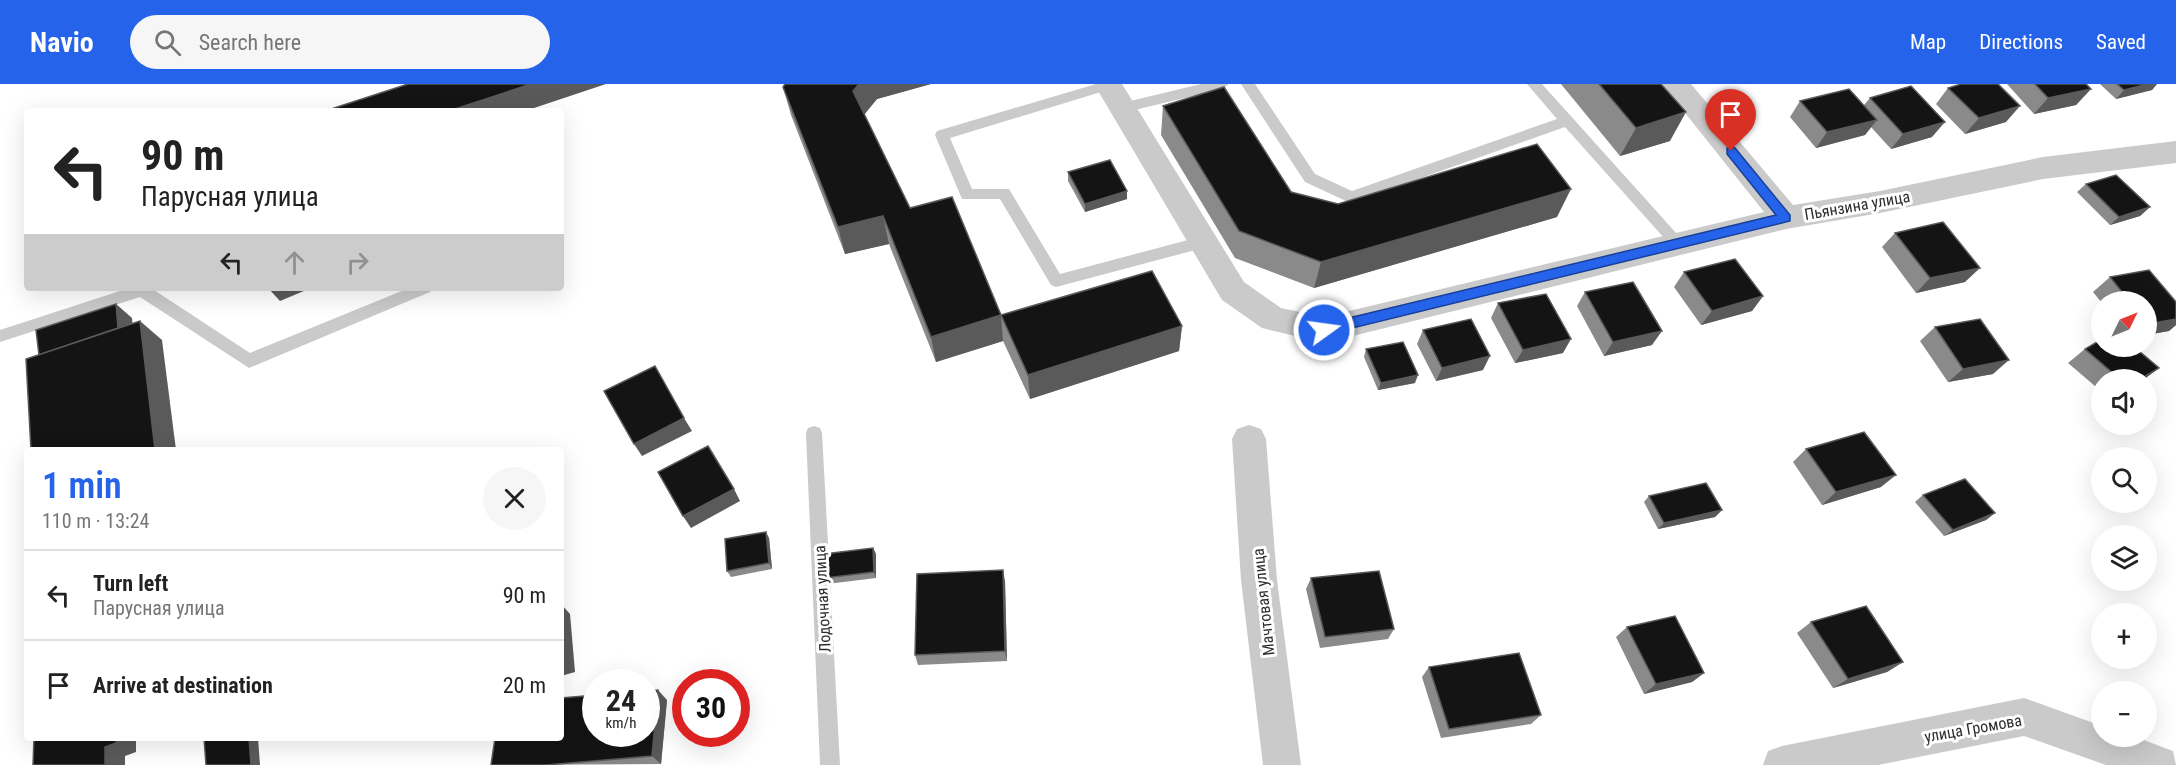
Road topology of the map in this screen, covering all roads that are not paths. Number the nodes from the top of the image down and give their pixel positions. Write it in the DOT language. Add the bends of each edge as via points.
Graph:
graph roads {
  1 [pos="1222,84"];
  2 [pos="1248,84"];
  3 [pos="1534,84"];
  4 [pos="1676,84"];
  5 [pos="1113,92"];
  6 [pos="1568,121"];
  7 [pos="2176,152"];
  8 [pos="1786,218"];
  9 [pos="1203,242"];
  10 [pos="1677,244"];
  11 [pos="139,291"];
  12 [pos="144,291"];
  13 [pos="418,291"];
  14 [pos="0,336"];
  15 [pos="814,433"];
  16 [pos="1249,439"];
  17 [pos="830,765"];
  18 [pos="1282,765"];
  19 [pos="1782,765"];
  20 [pos="2159,765"];
  1 -- 5 [label="lane"];
  2 -- 6 [label="lane" via="1310,178 1352,197"];
  3 -- 6 [label="lane"];
  4 -- 8 [label="street"];
  5 -- 9 [label="street"];
  5 -- 9 [label="lane" via="942,135 966,195 1004,193 1056,281"];
  6 -- 10 [label="lane"];
  7 -- 8 [label="street, Пьянзина улица" via="2043,168"];
  8 -- 10 [label="street, Пьянзина улица"];
  9 -- 10 [label="street, Пьянзина улица" via="1233,291 1273,319 1324,330"];
  11 -- 14 [label="lane"];
  12 -- 13 [label="lane" via="249,361"];
  15 -- 17 [label="lane, Лодочная улица"];
  16 -- 18 [label="street, Мачтовая улица" via="1259,580"];
  19 -- 20 [label="street, улица Громова" via="2024,717"];
}
